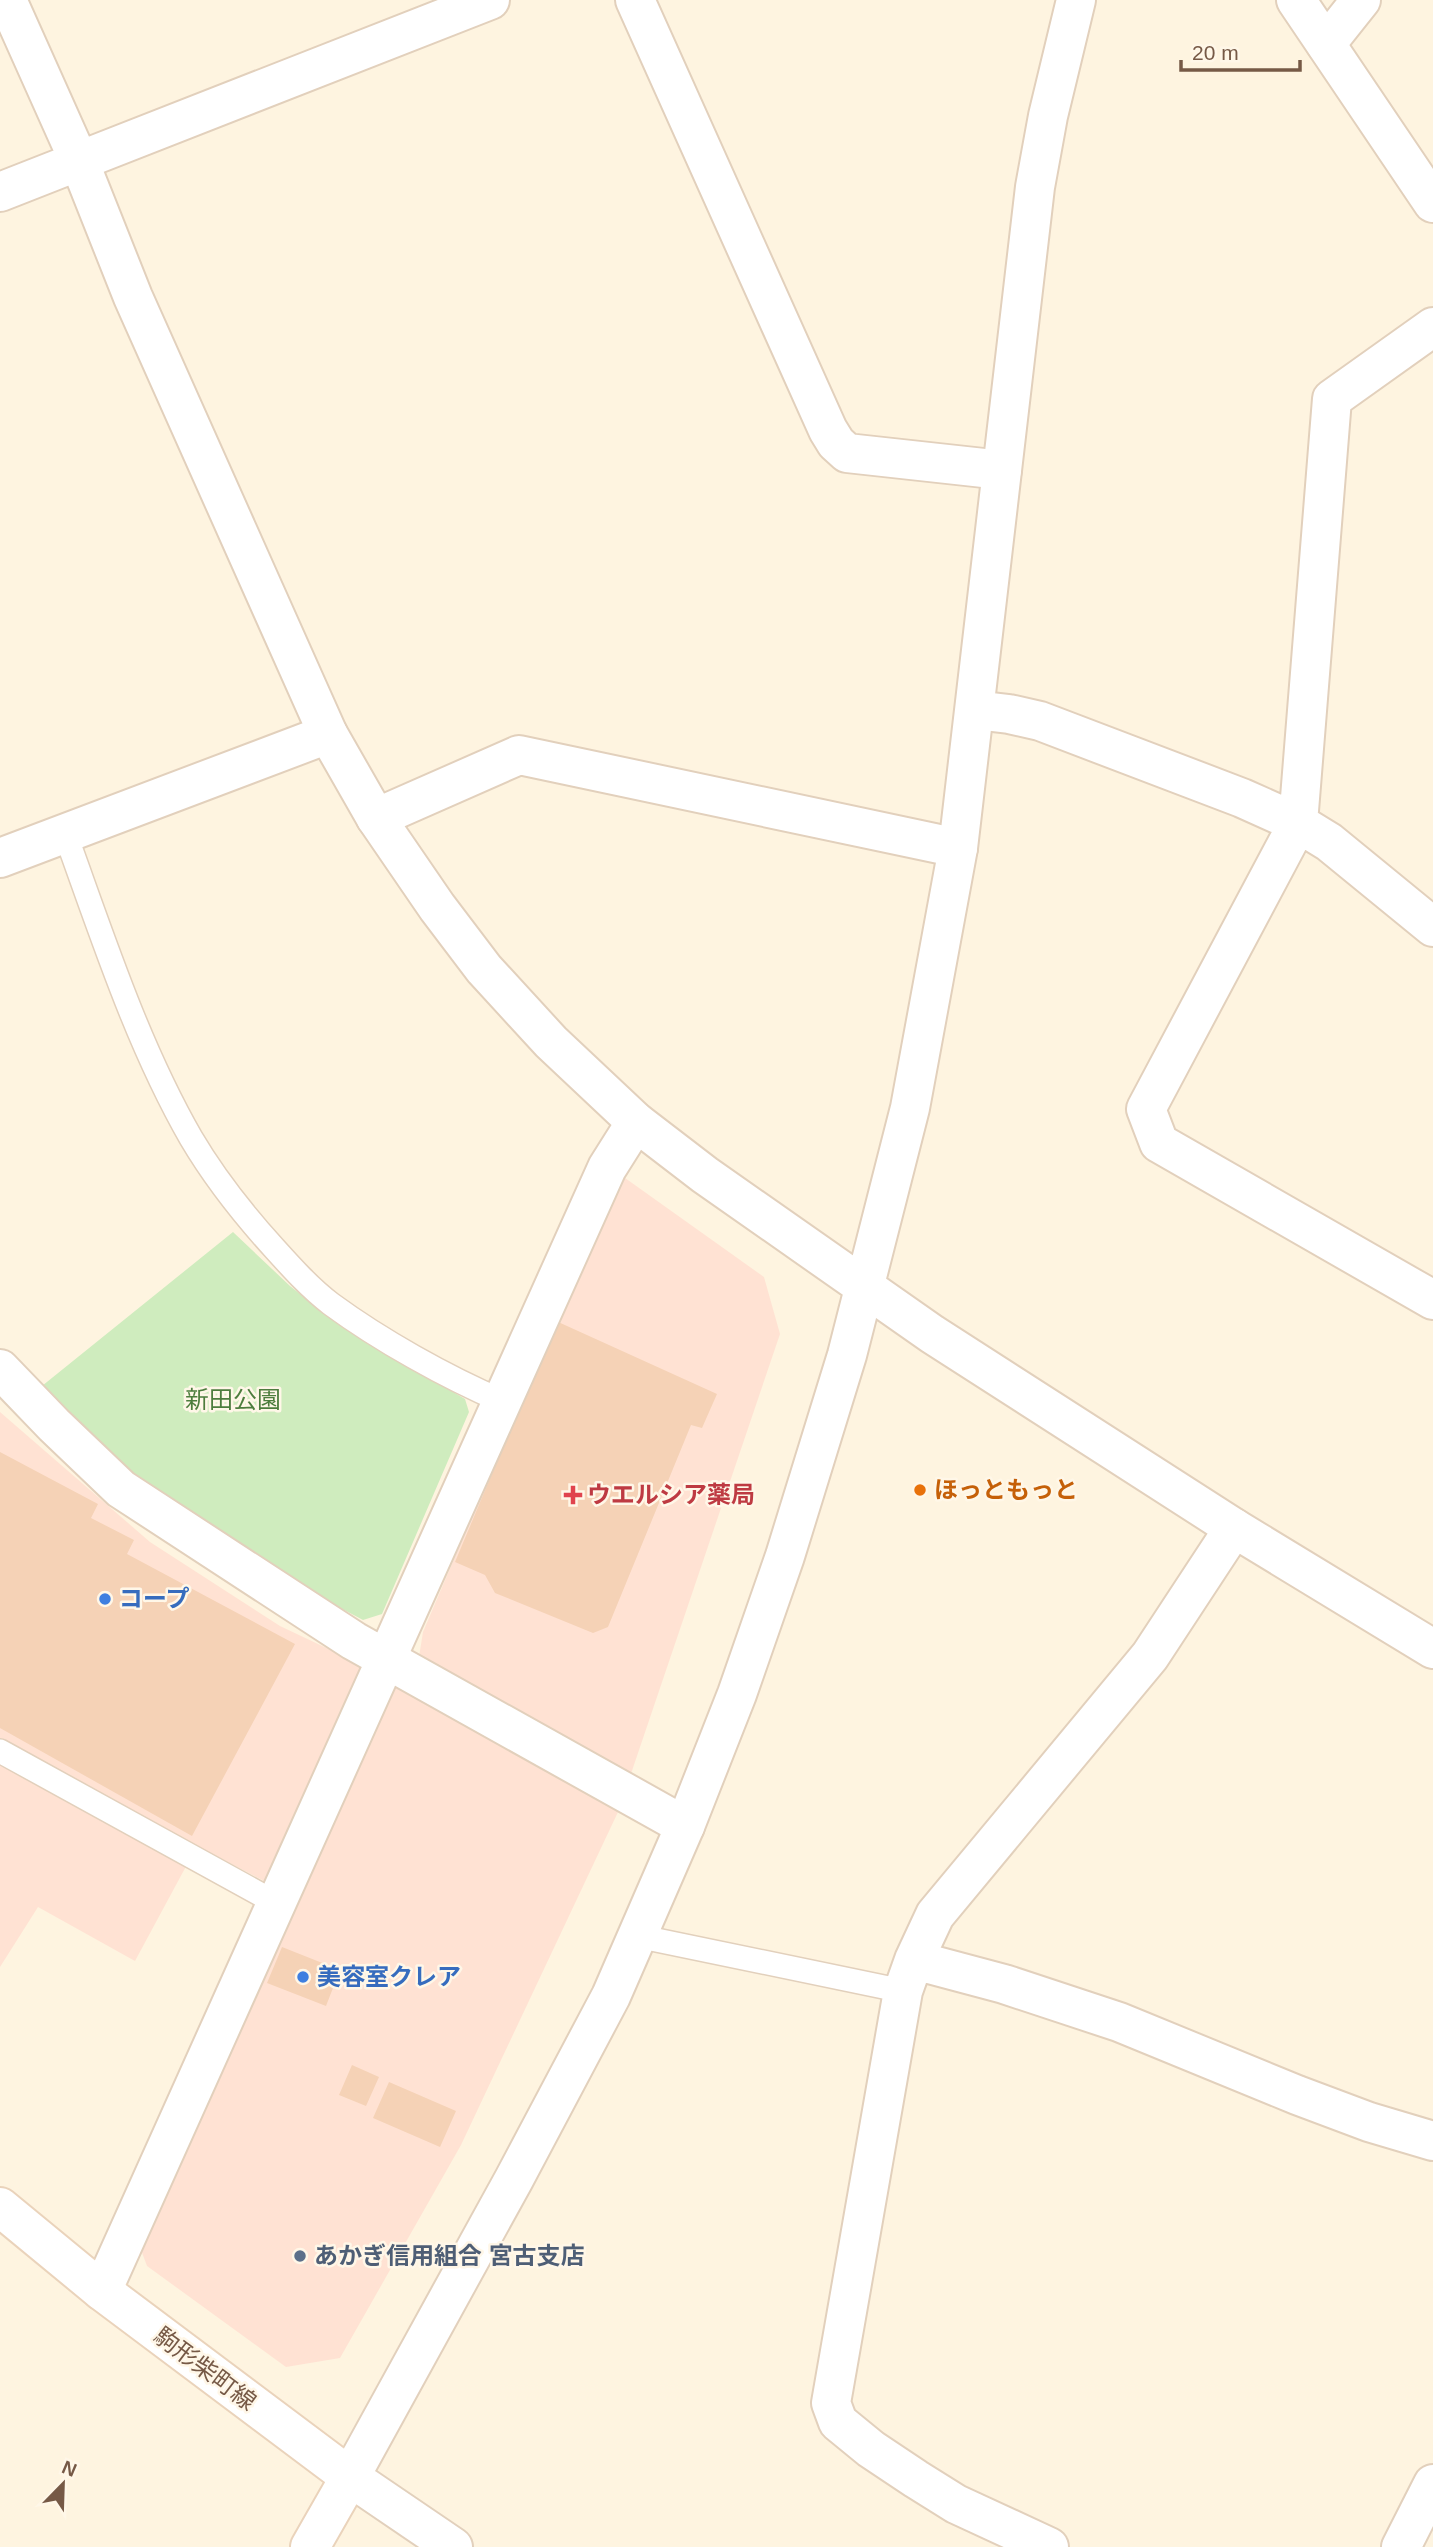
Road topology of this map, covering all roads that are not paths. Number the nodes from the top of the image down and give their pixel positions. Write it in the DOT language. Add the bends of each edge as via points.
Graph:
graph roads {
  1 [pos="7,0"];
  2 [pos="491,0"];
  3 [pos="635,0"];
  4 [pos="1076,0"];
  5 [pos="1296,0"];
  6 [pos="1361,0"];
  7 [pos="1326,44"];
  8 [pos="79,161"];
  9 [pos="0,192"];
  10 [pos="1433,203"];
  11 [pos="1433,327"];
  12 [pos="1002,470"];
  13 [pos="975,710"];
  14 [pos="328,734"];
  15 [pos="376,818"];
  16 [pos="1298,823"];
  17 [pos="65,833"];
  18 [pos="958,848"];
  19 [pos="0,858"];
  20 [pos="1433,927"];
  21 [pos="636,1122"];
  22 [pos="865,1286"];
  23 [pos="1433,1300"];
  24 [pos="0,1368"];
  25 [pos="502,1401"];
  26 [pos="1234,1528"];
  27 [pos="1433,1649"];
  28 [pos="386,1658"];
  29 [pos="0,1751"];
  30 [pos="685,1826"];
  31 [pos="276,1903"];
  32 [pos="637,1936"];
  33 [pos="909,1975"];
  34 [pos="1433,2141"];
  35 [pos="0,2207"];
  36 [pos="102,2291"];
  37 [pos="350,2477"];
  38 [pos="1433,2484"];
  39 [pos="310,2547"];
  40 [pos="453,2547"];
  41 [pos="1049,2547"];
  42 [pos="1401,2547"];
  1 -- 8 [label="street"];
  2 -- 8 [label="street"];
  3 -- 12 [label="street" via="836,443 847,453"];
  4 -- 12 [label="street" via="1035,187"];
  5 -- 7 [label="street"];
  6 -- 7 [label="street"];
  7 -- 10 [label="street"];
  8 -- 9 [label="street"];
  8 -- 14 [label="street" via="133,297"];
  11 -- 16 [label="street" via="1332,399"];
  12 -- 13 [label="street"];
  13 -- 16 [label="street" via="1041,721"];
  13 -- 18 [label="street"];
  14 -- 15 [label="street"];
  14 -- 17 [label="street"];
  15 -- 18 [label="street" via="519,755"];
  15 -- 21 [label="street" via="484,969 551,1042"];
  16 -- 20 [label="street" via="1329,842"];
  16 -- 23 [label="street" via="1146,1109 1159,1143"];
  17 -- 19 [label="street"];
  17 -- 25 [label="lane" via="132,1012 170,1097 192,1139 251,1222 331,1303 390,1342"];
  18 -- 22 [label="street" via="909,1108"];
  21 -- 22 [label="street"];
  21 -- 25 [label="street" via="607,1168"];
  22 -- 26 [label="street"];
  22 -- 30 [label="street" via="786,1556"];
  24 -- 28 [label="street" via="121,1489"];
  25 -- 28 [label="street"];
  26 -- 27 [label="street"];
  26 -- 33 [label="street" via="1150,1656 934,1915"];
  28 -- 30 [label="street"];
  28 -- 31 [label="street"];
  29 -- 31 [label="lane"];
  30 -- 32 [label="street"];
  31 -- 36 [label="street"];
  32 -- 33 [label="lane"];
  32 -- 37 [label="street" via="611,1996 514,2179"];
  33 -- 34 [label="street" via="1004,1984 1119,2022 1369,2122"];
  33 -- 41 [label="street" via="831,2403 838,2422 916,2479 956,2504"];
  35 -- 36 [label="street, 駒形柴町線"];
  36 -- 37 [label="street, 駒形柴町線"];
  37 -- 39 [label="street"];
  37 -- 40 [label="street, 駒形柴町線"];
  38 -- 42 [label="street"];
}
